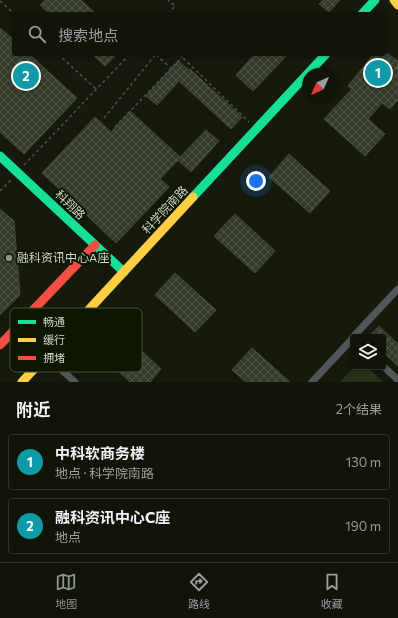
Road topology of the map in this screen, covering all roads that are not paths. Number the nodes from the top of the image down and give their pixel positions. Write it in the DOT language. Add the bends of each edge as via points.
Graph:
graph roads {
  1 [pos="375,0"];
  2 [pos="394,0"];
  3 [pos="398,4"];
  4 [pos="364,12"];
  5 [pos="324,56"];
  6 [pos="0,156"];
  7 [pos="95,245"];
  8 [pos="124,272"];
  9 [pos="398,289"];
  10 [pos="35,308"];
  11 [pos="90,308"];
  12 [pos="10,334"];
  13 [pos="357,334"];
  14 [pos="350,341"];
  15 [pos="0,345"];
  16 [pos="386,369"];
  17 [pos="31,372"];
  18 [pos="64,372"];
  19 [pos="398,380"];
  20 [pos="22,382"];
  21 [pos="75,382"];
  22 [pos="312,382"];
  1 -- 4 [label="street"];
  2 -- 3 [label="street"];
  5 -- 8 [label="street, 科学院南路"];
  6 -- 7 [label="street, 科翔路"];
  7 -- 8 [label="street, 科翔路"];
  7 -- 10 [label="street"];
  8 -- 11 [label="street, 科学院南路"];
  9 -- 13 [label="street"];
  12 -- 15 [label="street"];
  14 -- 22 [label="street"];
  16 -- 19 [label="street"];
  17 -- 20 [label="street, 科学院南路"];
  18 -- 21 [label="street"];
}
